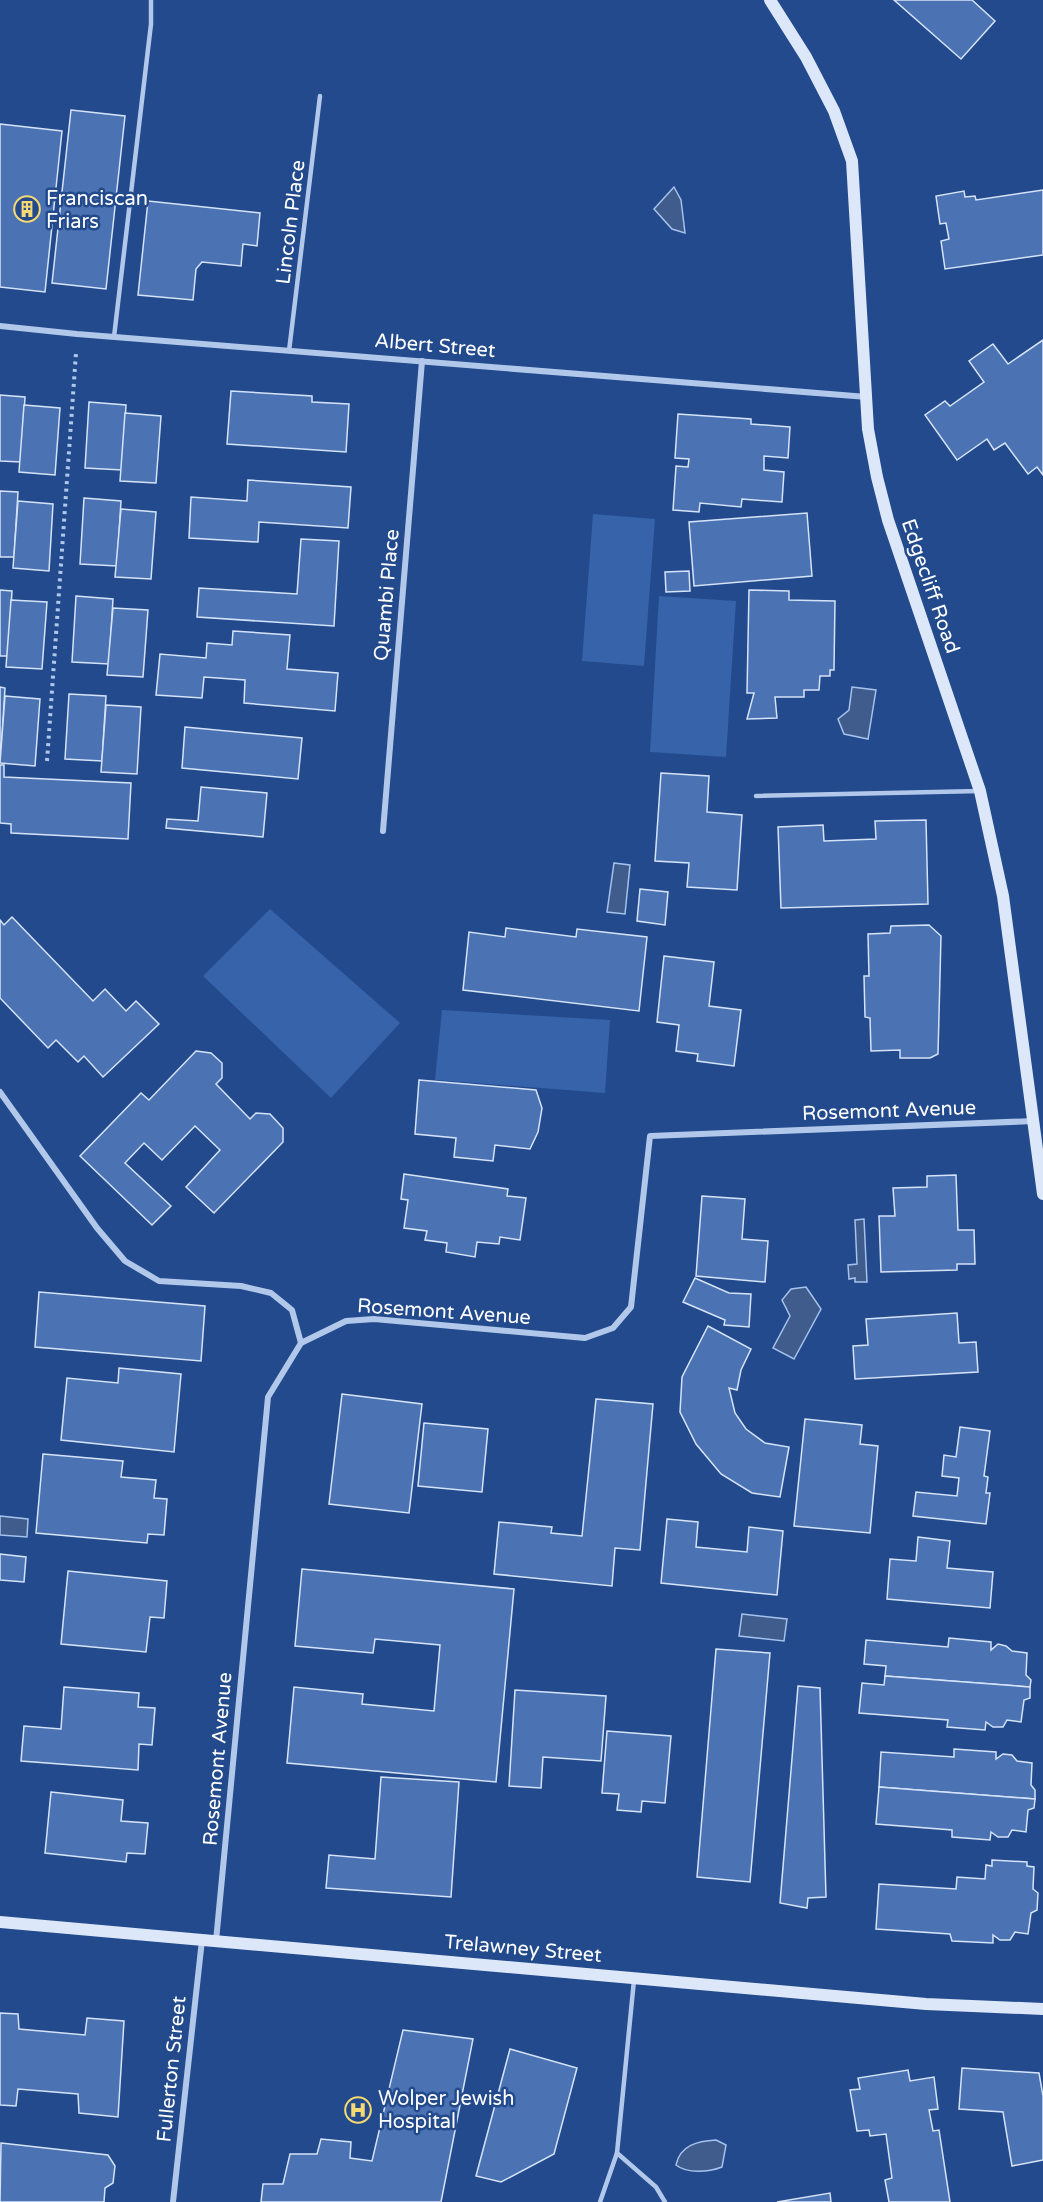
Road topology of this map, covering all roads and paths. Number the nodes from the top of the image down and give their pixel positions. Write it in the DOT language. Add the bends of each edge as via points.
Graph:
graph roads {
  1 [pos="151,0"];
  2 [pos="770,0"];
  3 [pos="320,96"];
  4 [pos="0,327"];
  5 [pos="77,334"];
  6 [pos="114,337"];
  7 [pos="289,351"];
  8 [pos="422,361"];
  9 [pos="867,397"];
  10 [pos="47,761"];
  11 [pos="980,791"];
  12 [pos="756,796"];
  13 [pos="383,831"];
  14 [pos="0,1092"];
  15 [pos="1035,1121"];
  16 [pos="1043,1194"];
  17 [pos="302,1343"];
  18 [pos="0,1922"];
  19 [pos="202,1940"];
  20 [pos="216,1941"];
  21 [pos="635,1978"];
  22 [pos="1043,2008"];
  23 [pos="617,2153"];
  24 [pos="173,2202"];
  25 [pos="600,2202"];
  26 [pos="665,2202"];
  1 -- 6 [label="lane" via="152,24"];
  2 -- 9 [label="street, Edgecliff Road" via="834,111 852,161"];
  3 -- 7 [label="lane, Lincoln Place"];
  4 -- 5 [label="street, Albert Street"];
  5 -- 6 [label="street, Albert Street"];
  5 -- 10 [label="path"];
  6 -- 7 [label="street, Albert Street"];
  7 -- 8 [label="street, Albert Street"];
  8 -- 9 [label="street, Albert Street"];
  8 -- 13 [label="street, Quambi Place"];
  9 -- 11 [label="street, Edgecliff Road" via="868,429 888,520"];
  11 -- 12 [label="lane"];
  11 -- 15 [label="street, Edgecliff Road" via="1004,896"];
  14 -- 17 [label="street" via="125,1261 159,1281 241,1286 271,1293 292,1310"];
  15 -- 16 [label="street, Edgecliff Road"];
  15 -- 17 [label="street, Rosemont Avenue" via="650,1136 631,1306 613,1328 585,1338 374,1319 346,1321"];
  17 -- 20 [label="street, Rosemont Avenue" via="268,1397"];
  18 -- 19 [label="street, Trelawney Street"];
  19 -- 20 [label="street, Trelawney Street"];
  19 -- 24 [label="street, Fullerton Street"];
  20 -- 21 [label="street, Trelawney Street"];
  21 -- 22 [label="street, Trelawney Street" via="926,2004"];
  21 -- 23 [label="lane"];
  23 -- 25 [label="lane"];
  23 -- 26 [label="lane" via="656,2187"];
}
